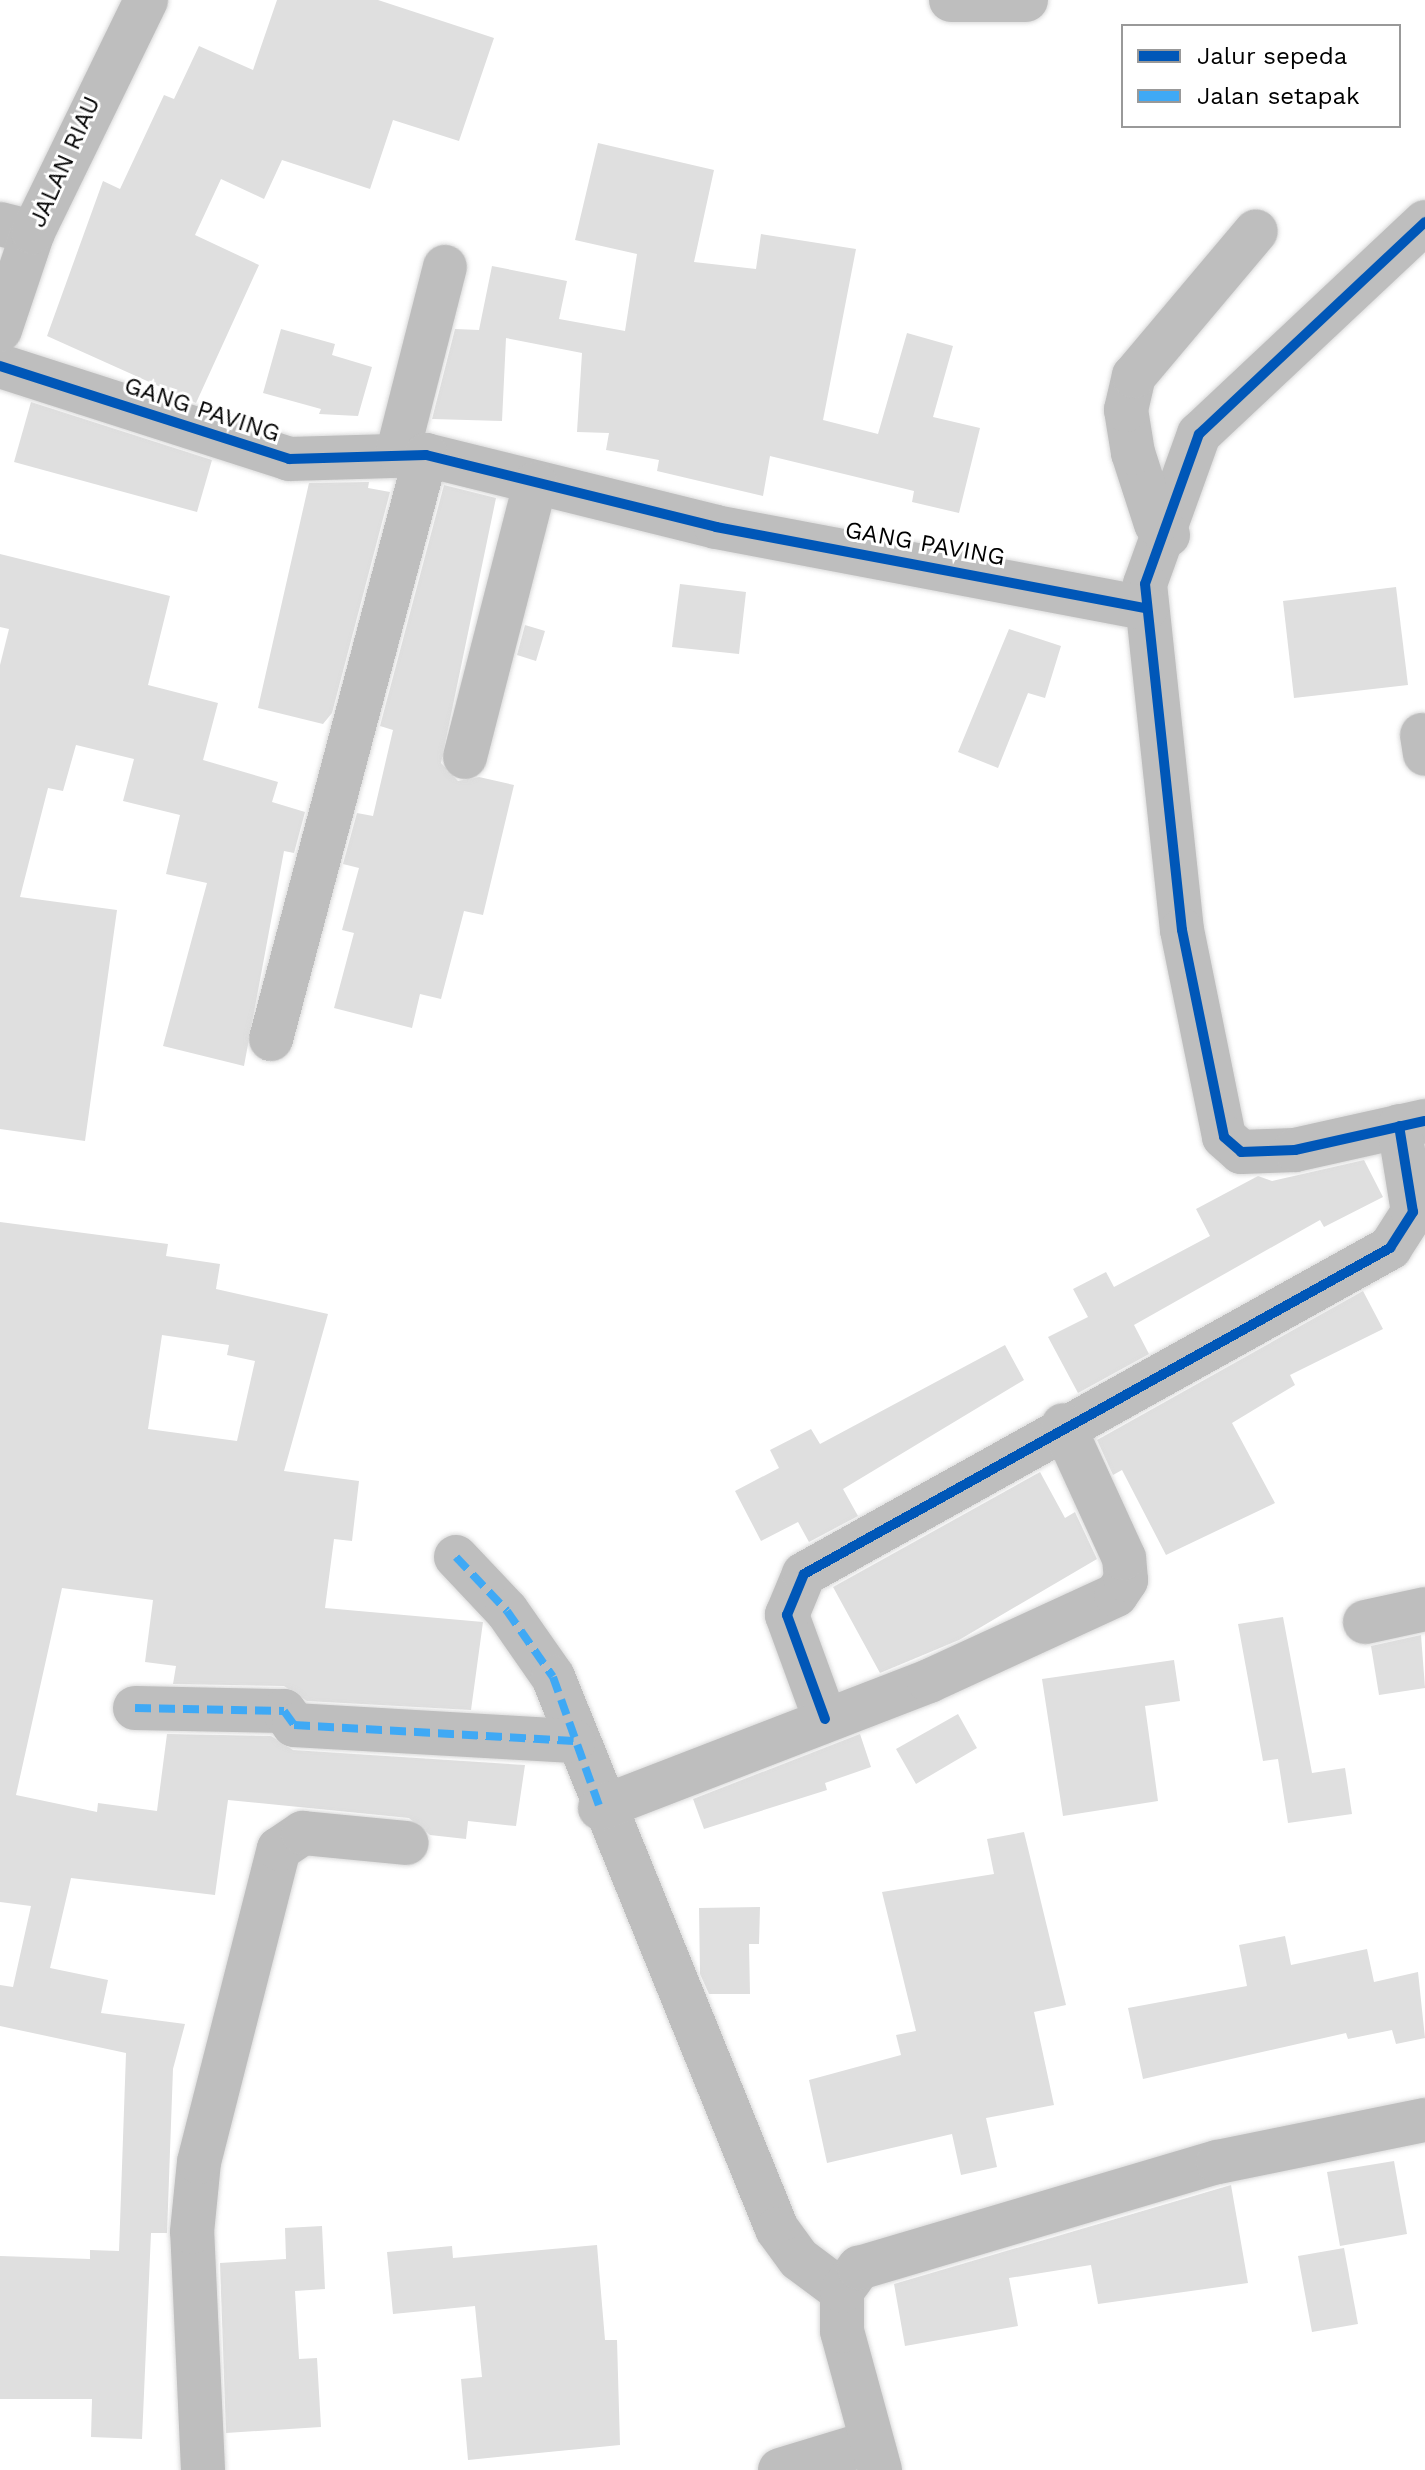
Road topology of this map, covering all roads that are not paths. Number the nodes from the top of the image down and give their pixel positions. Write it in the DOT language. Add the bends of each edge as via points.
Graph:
graph roads {
  1 [pos="146,0"];
  2 [pos="951,0"];
  3 [pos="1026,0"];
  4 [pos="1425,222"];
  5 [pos="17,228"];
  6 [pos="1256,231"];
  7 [pos="445,267"];
  8 [pos="0,330"];
  9 [pos="0,366"];
  10 [pos="412,453"];
  11 [pos="535,484"];
  12 [pos="1168,535"];
  13 [pos="1146,608"];
  14 [pos="465,757"];
  15 [pos="271,1039"];
  16 [pos="1412,1124"];
  17 [pos="1063,1425"];
  18 [pos="456,1557"];
  19 [pos="1425,1609"];
  20 [pos="1365,1622"];
  21 [pos="135,1708"];
  22 [pos="825,1719"];
  23 [pos="574,1741"];
  24 [pos="600,1808"];
  25 [pos="407,1843"];
  26 [pos="1425,2120"];
  27 [pos="842,2291"];
  28 [pos="875,2457"];
  29 [pos="203,2470"];
  30 [pos="780,2470"];
  1 -- 5 [label="street, JALAN RIAU"];
  2 -- 3 [label="street"];
  4 -- 12 [label="street" via="1199,434"];
  5 -- 8 [label="street, JALAN RIAU"];
  6 -- 12 [label="street" via="1134,376 1126,410 1133,453 1156,524"];
  7 -- 10 [label="street"];
  9 -- 10 [label="street, GANG PAVING" via="289,459"];
  10 -- 11 [label="street, GANG PAVING"];
  10 -- 15 [label="street"];
  11 -- 13 [label="street, GANG PAVING" via="716,527"];
  11 -- 14 [label="street"];
  12 -- 13 [label="street" via="1145,584"];
  13 -- 16 [label="street" via="1182,930 1224,1137 1241,1152 1269,1153"];
  16 -- 17 [label="street" via="1413,1212 1399,1240"];
  17 -- 22 [label="street" via="798,1581 789,1623"];
  17 -- 22 [label="street" via="1124,1558 1121,1591 1002,1649"];
  18 -- 23 [label="street" via="507,1611 553,1677"];
  19 -- 20 [label="street"];
  21 -- 23 [label="street" via="284,1711 294,1725"];
  22 -- 24 [label="street"];
  23 -- 24 [label="street"];
  24 -- 27 [label="street" via="777,2229 799,2259"];
  25 -- 29 [label="street" via="303,1833 279,1849 199,2162 192,2232"];
  26 -- 27 [label="street" via="1218,2162 872,2260"];
  27 -- 28 [label="street" via="842,2331"];
  28 -- 30 [label="street"];
}
